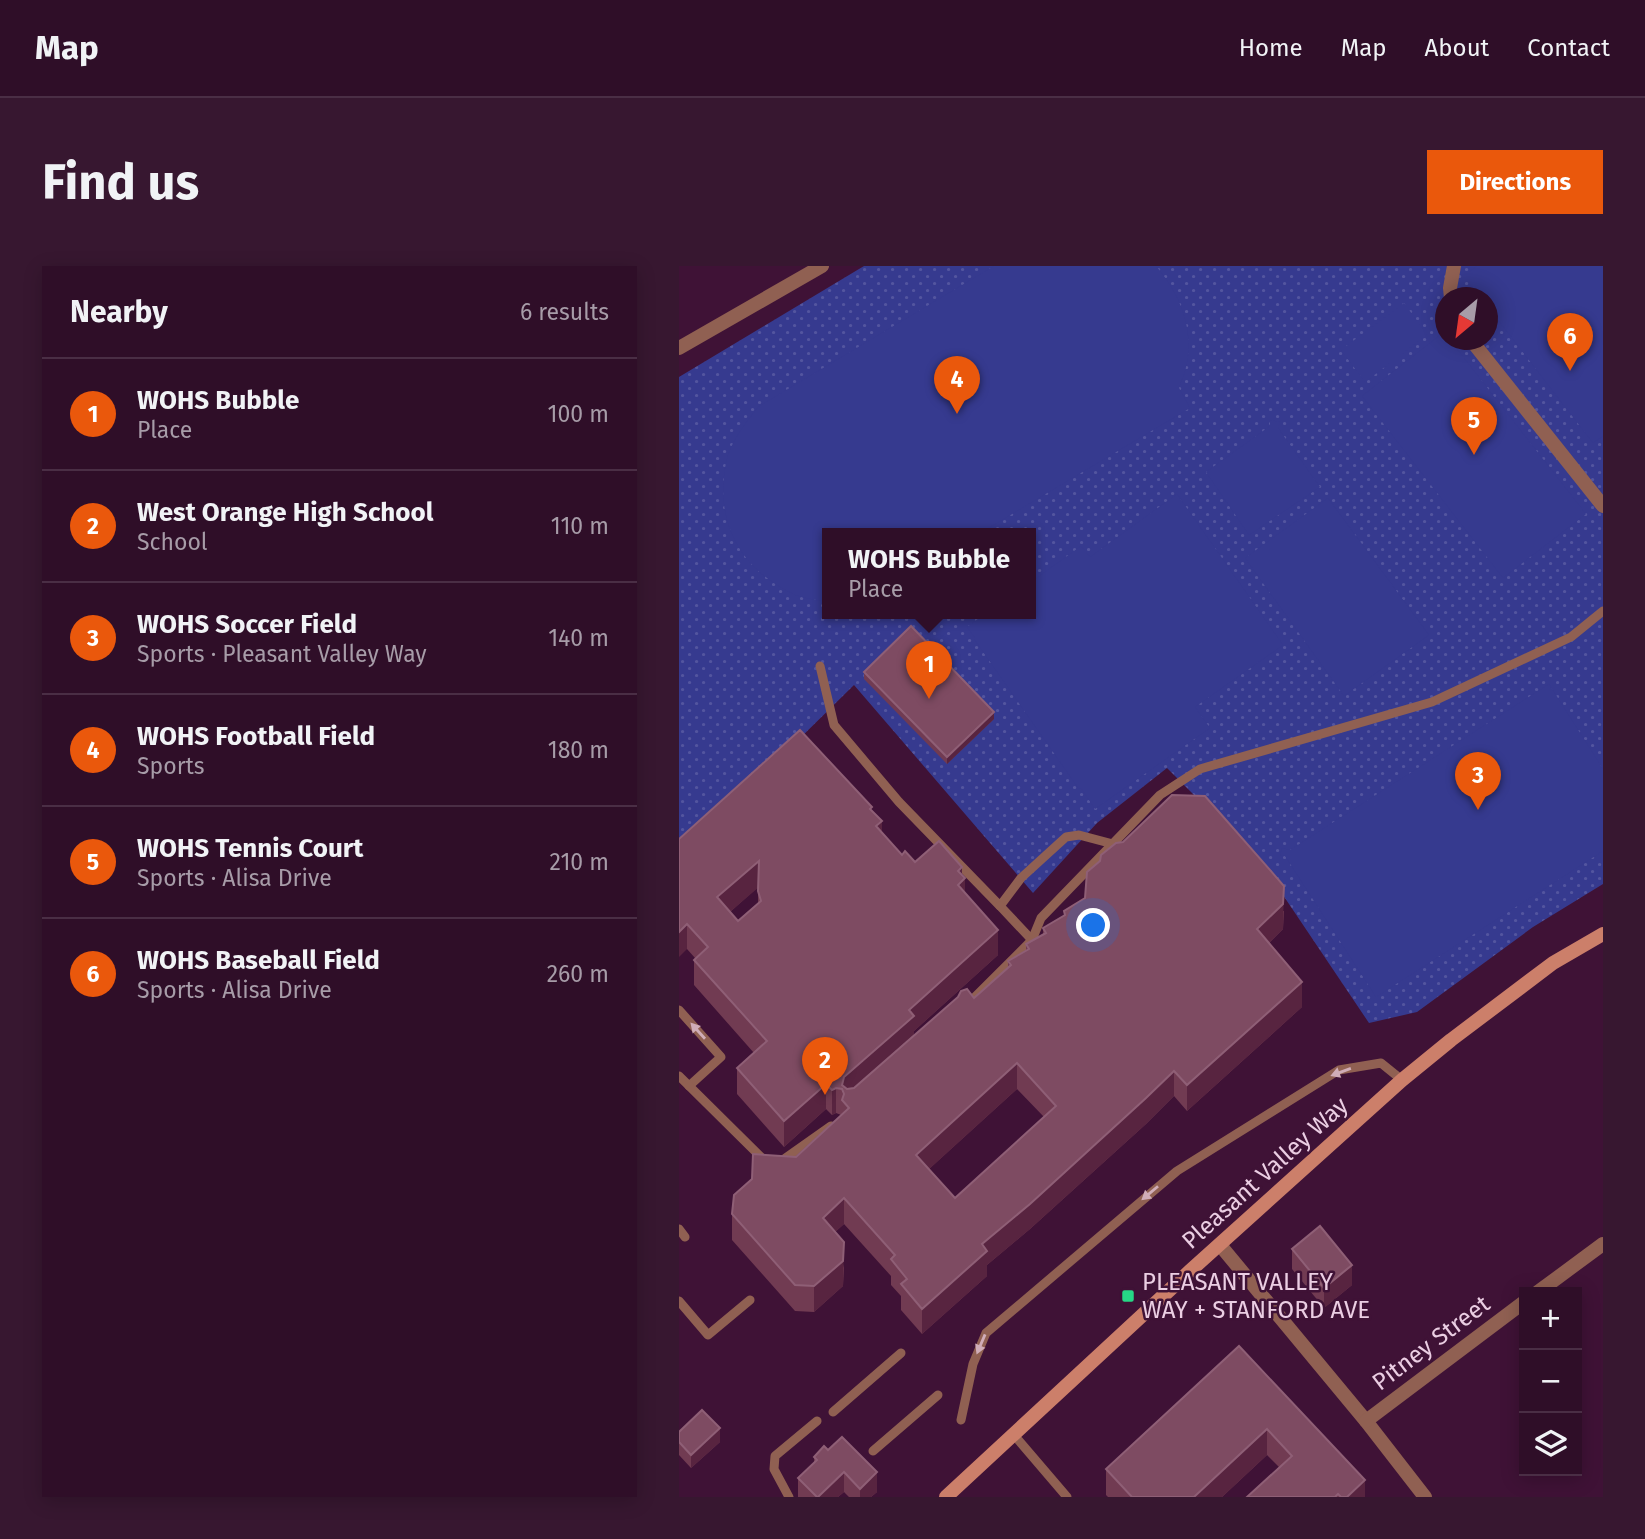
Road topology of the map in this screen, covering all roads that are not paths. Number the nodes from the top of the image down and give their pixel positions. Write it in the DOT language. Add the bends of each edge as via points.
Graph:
graph roads {
  1 [pos="822,266"];
  2 [pos="1454,266"];
  3 [pos="796,272"];
  4 [pos="1450,287"];
  5 [pos="679,348"];
  6 [pos="1479,350"];
  7 [pos="1603,506"];
  8 [pos="1603,611"];
  9 [pos="820,666"];
  10 [pos="1113,844"];
  11 [pos="1000,906"];
  12 [pos="1603,934"];
  13 [pos="1032,940"];
  14 [pos="679,1010"];
  15 [pos="962,1010"];
  16 [pos="679,1076"];
  17 [pos="1402,1080"];
  18 [pos="689,1086"];
  19 [pos="837,1120"];
  20 [pos="1603,1244"];
  21 [pos="1220,1245"];
  22 [pos="1545,1287"];
  23 [pos="750,1300"];
  24 [pos="679,1301"];
  25 [pos="1519,1307"];
  26 [pos="901,1353"];
  27 [pos="938,1395"];
  28 [pos="833,1412"];
  29 [pos="961,1420"];
  30 [pos="1366,1420"];
  31 [pos="817,1421"];
  32 [pos="1014,1435"];
  33 [pos="873,1451"];
  34 [pos="1419,1495"];
  35 [pos="789,1497"];
  36 [pos="946,1497"];
  37 [pos="1067,1497"];
  1 -- 3 [label="street"];
  2 -- 4 [label="street"];
  3 -- 5 [label="street"];
  6 -- 7 [label="street"];
  8 -- 10 [label="lane" via="1571,637 1432,702 1201,769 1160,795"];
  9 -- 11 [label="lane" via="834,725 899,802"];
  10 -- 11 [label="lane" via="1079,835 1066,837 1021,878"];
  10 -- 13 [label="lane" via="1041,918"];
  11 -- 13 [label="lane"];
  12 -- 17 [label="main road, Pleasant Valley Way" via="1553,963"];
  13 -- 15 [label="lane"];
  18 -- 14 [label="lane, one-way" via="721,1057"];
  16 -- 18 [label="lane"];
  17 -- 21 [label="main road, Pleasant Valley Way"];
  17 -- 29 [label="lane, one-way" via="1381,1063 1339,1070 1177,1171 986,1333 973,1364"];
  18 -- 19 [label="lane" via="764,1160 781,1162"];
  20 -- 22 [label="street"];
  21 -- 30 [label="street"];
  21 -- 32 [label="main road, Pleasant Valley Way"];
  23 -- 24 [label="lane" via="708,1335"];
  25 -- 30 [label="street, Pitney Street"];
  26 -- 28 [label="lane"];
  27 -- 33 [label="lane"];
  30 -- 34 [label="street"];
  31 -- 35 [label="lane" via="775,1456 774,1469"];
  32 -- 36 [label="main road, Pleasant Valley Way"];
  32 -- 37 [label="lane"];
}
